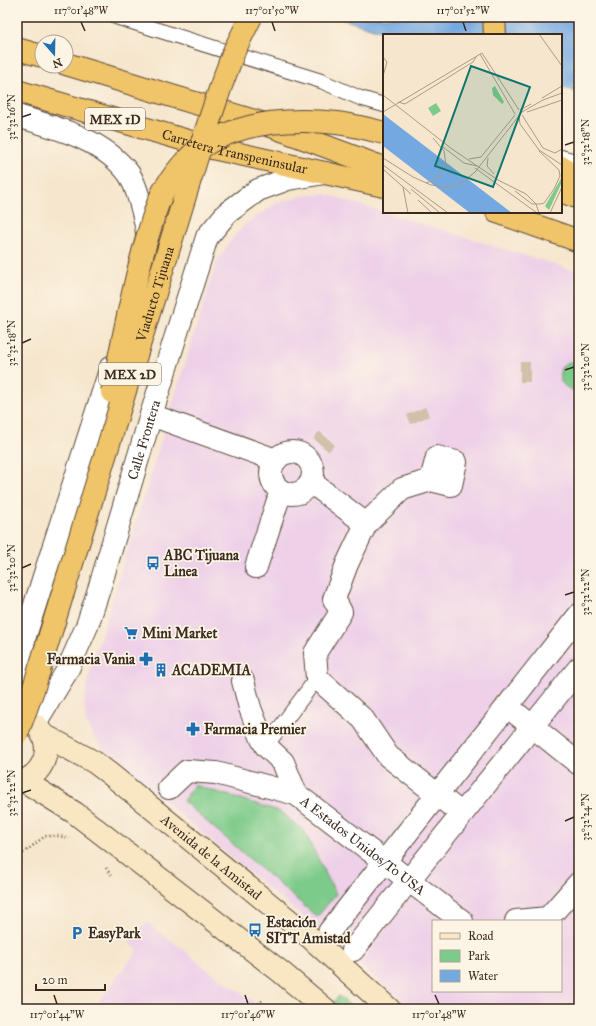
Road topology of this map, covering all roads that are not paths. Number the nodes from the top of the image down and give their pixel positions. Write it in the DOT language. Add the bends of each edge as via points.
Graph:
graph roads {
  1 [pos="116,17"];
  2 [pos="240,17"];
  3 [pos="250,17"];
  4 [pos="494,17"];
  5 [pos="495,34"];
  6 [pos="17,49"];
  7 [pos="34,54"];
  8 [pos="74,66"];
  9 [pos="17,91"];
  10 [pos="383,105"];
  11 [pos="17,116"];
  12 [pos="383,133"];
  13 [pos="562,157"];
  14 [pos="579,162"];
  15 [pos="383,168"];
  16 [pos="562,168"];
  17 [pos="327,172"];
  18 [pos="579,181"];
  19 [pos="383,186"];
  20 [pos="562,191"];
  21 [pos="579,198"];
  22 [pos="497,213"];
  23 [pos="579,241"];
  24 [pos="152,415"];
  25 [pos="276,460"];
  26 [pos="93,476"];
  27 [pos="431,480"];
  28 [pos="312,482"];
  29 [pos="281,492"];
  30 [pos="366,524"];
  31 [pos="256,567"];
  32 [pos="579,615"];
  33 [pos="579,668"];
  34 [pos="17,671"];
  35 [pos="317,678"];
  36 [pos="243,681"];
  37 [pos="507,706"];
  38 [pos="26,725"];
  39 [pos="532,726"];
  40 [pos="266,746"];
  41 [pos="579,764"];
  42 [pos="20,782"];
  43 [pos="169,788"];
  44 [pos="296,794"];
  45 [pos="437,795"];
  46 [pos="462,814"];
  47 [pos="384,862"];
  48 [pos="408,880"];
  49 [pos="579,882"];
  50 [pos="569,904"];
  51 [pos="461,920"];
  52 [pos="527,920"];
  53 [pos="329,932"];
  54 [pos="353,950"];
  55 [pos="325,1009"];
  56 [pos="389,1009"];
  1 -- 10 [label="lane" via="321,81"];
  2 -- 26 [label="highway, Viaducto Tijuana / MEX 2D, bridge" via="212,80 164,235 134,347"];
  3 -- 38 [label="highway, Viaducto Tijuana / MEX 2D, bridge" via="222,83 200,150 34,687"];
  4 -- 5 [label="highway"];
  6 -- 7 [label="highway"];
  8 -- 15 [label="highway" via="271,126"];
  9 -- 17 [label="highway, Carretera Transpeninsular / MEX 1D" via="212,148"];
  11 -- 34 [label="street" via="71,132 115,160 129,175 138,194 144,213 147,239 143,264 25,636"];
  12 -- 26 [label="highway, bridge" via="337,123 306,121 274,122 248,127 208,142 175,174 164,191 154,215 139,267"];
  13 -- 14 [label="lane"];
  16 -- 18 [label="highway"];
  17 -- 19 [label="highway, Carretera Transpeninsular / MEX 1D"];
  17 -- 24 [label="street, Calle Frontera" via="288,179 258,190 227,213 207,237"];
  20 -- 21 [label="highway"];
  22 -- 23 [label="highway"];
  24 -- 25 [label="street"];
  24 -- 38 [label="street, Calle Frontera" via="87,626 67,671"];
  25 -- 28 [label="street" via="286,453 298,453 308,459 313,470"];
  25 -- 29 [label="street" via="271,471 273,482"];
  26 -- 38 [label="highway, Viaducto Tijuana / MEX 2D"];
  27 -- 30 [label="street" via="402,489"];
  28 -- 29 [label="street" via="304,491 292,495"];
  28 -- 30 [label="street"];
  29 -- 31 [label="street"];
  30 -- 35 [label="street" via="334,599 341,612 315,653"];
  32 -- 37 [label="street"];
  33 -- 39 [label="street"];
  35 -- 40 [label="lane"];
  35 -- 45 [label="street" via="363,719 388,756"];
  36 -- 40 [label="street" via="250,708"];
  37 -- 39 [label="street"];
  37 -- 45 [label="street"];
  38 -- 42 [label="main road" via="45,744 43,765 32,776"];
  38 -- 56 [label="main road, Avenida de la Amistad" via="94,762 110,774 312,939"];
  39 -- 41 [label="street"];
  39 -- 46 [label="street"];
  40 -- 44 [label="street" via="283,762"];
  42 -- 55 [label="main road" via="75,813"];
  43 -- 44 [label="street, A Estados Unidos/To USA" via="187,771 216,773"];
  44 -- 47 [label="street, A Estados Unidos/To USA"];
  45 -- 46 [label="street"];
  45 -- 47 [label="street"];
  46 -- 48 [label="street"];
  47 -- 48 [label="street, A Estados Unidos/To USA"];
  47 -- 53 [label="street"];
  48 -- 51 [label="street, A Estados Unidos/To USA"];
  48 -- 54 [label="street"];
  49 -- 50 [label="street"];
  50 -- 52 [label="street" via="548,918"];
}
